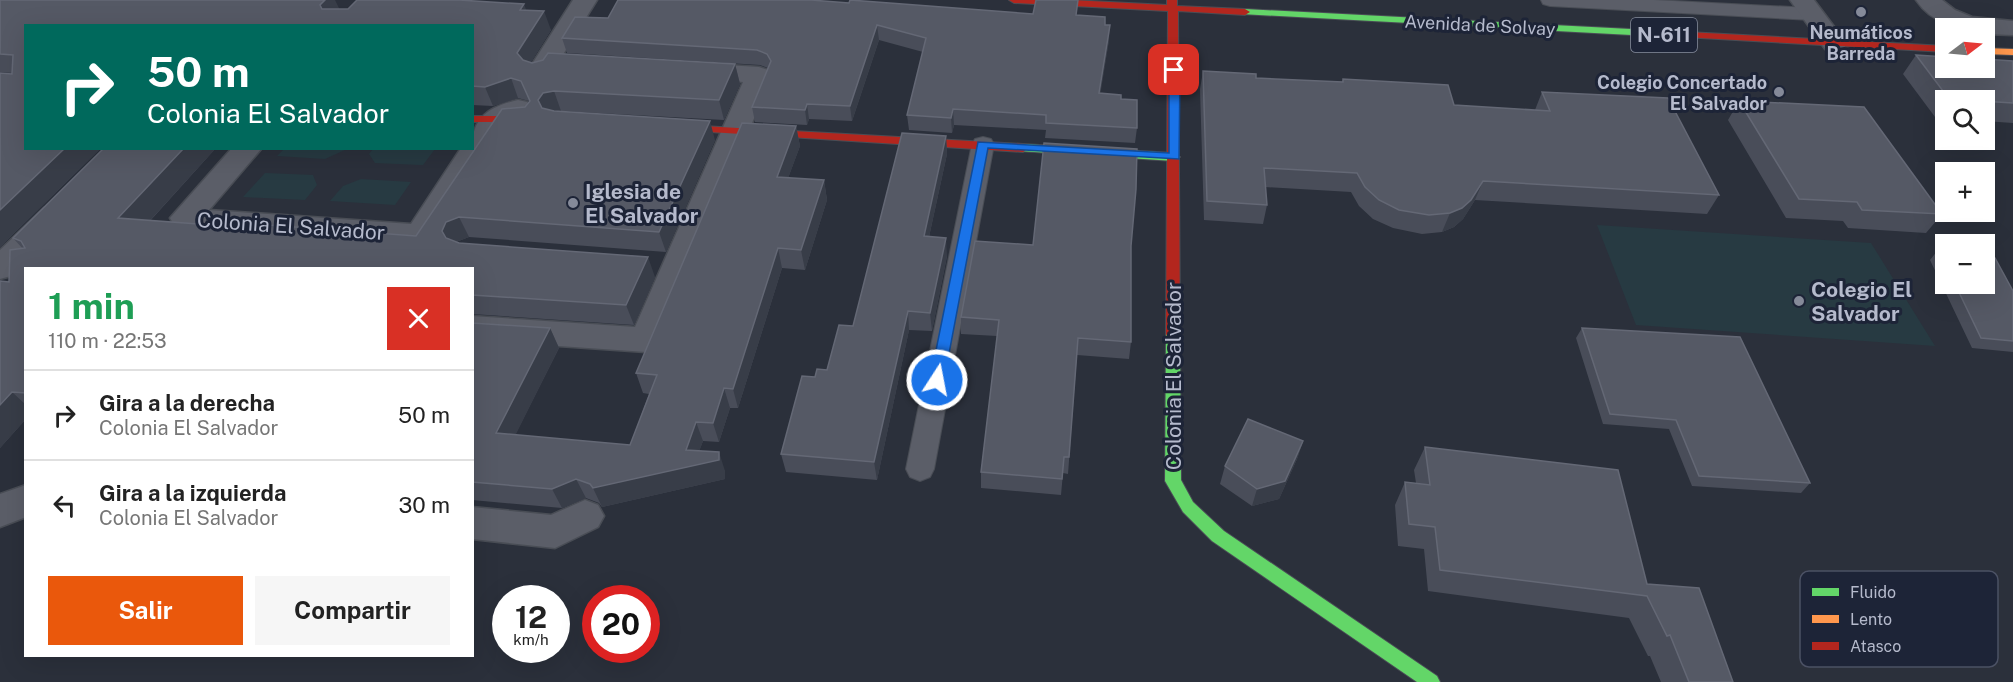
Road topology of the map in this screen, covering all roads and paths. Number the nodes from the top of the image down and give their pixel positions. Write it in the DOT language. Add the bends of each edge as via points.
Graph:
graph roads {
  1 [pos="585,0"];
  2 [pos="1014,0"];
  3 [pos="1550,0"];
  4 [pos="1928,0"];
  5 [pos="1173,5"];
  6 [pos="1807,7"];
  7 [pos="2013,28"];
  8 [pos="1834,44"];
  9 [pos="1935,49"];
  10 [pos="1995,51"];
  11 [pos="2013,52"];
  12 [pos="552,66"];
  13 [pos="664,69"];
  14 [pos="501,116"];
  15 [pos="657,126"];
  16 [pos="737,130"];
  17 [pos="982,144"];
  18 [pos="246,150"];
  19 [pos="1174,157"];
  20 [pos="77,205"];
  21 [pos="643,263"];
  22 [pos="678,266"];
  23 [pos="17,274"];
  24 [pos="474,328"];
  25 [pos="920,469"];
  26 [pos="24,501"];
  27 [pos="0,511"];
  28 [pos="585,516"];
  29 [pos="474,523"];
  30 [pos="1431,682"];
  1 -- 12 [label="street"];
  2 -- 5 [label="main road, Avenida de Solvay / N-611"];
  3 -- 6 [label="lane"];
  4 -- 7 [label="street" via="1956,21 1976,27"];
  5 -- 8 [label="main road, Avenida de Solvay / N-611"];
  5 -- 19 [label="main road, Colonia El Salvador"];
  6 -- 8 [label="street"];
  8 -- 9 [label="main road, Avenida de Solvay / N-611"];
  10 -- 11 [label="main road"];
  13 -- 16 [label="street" via="759,75"];
  14 -- 18 [label="street, Colonia El Salvador" via="419,245 184,218"];
  15 -- 16 [label="main road"];
  16 -- 17 [label="main road"];
  16 -- 22 [label="street"];
  17 -- 19 [label="main road"];
  17 -- 25 [label="lane"];
  19 -- 30 [label="main road, Colonia El Salvador" via="1173,481 1188,507 1218,536"];
  20 -- 23 [label="street"];
  21 -- 22 [label="street"];
  22 -- 24 [label="street" via="646,340"];
  26 -- 27 [label="street"];
  28 -- 29 [label="street" via="555,532"];
}
